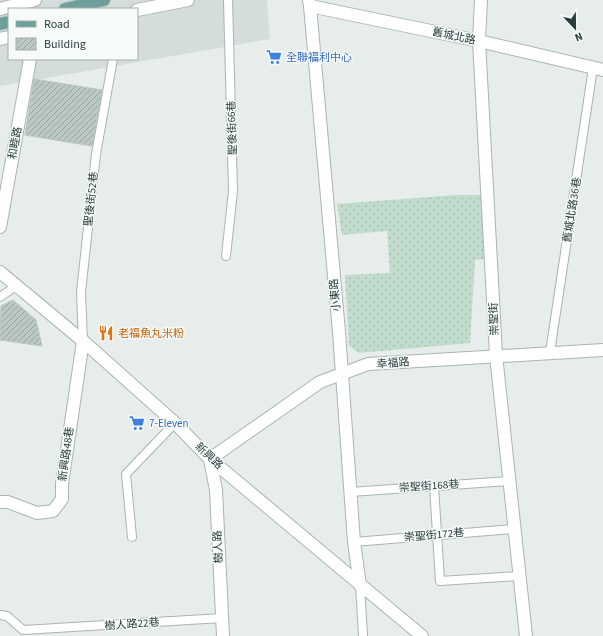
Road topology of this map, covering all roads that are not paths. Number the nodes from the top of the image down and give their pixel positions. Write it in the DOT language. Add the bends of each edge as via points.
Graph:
graph roads {
  1 [pos="35,0"];
  2 [pos="104,0"];
  3 [pos="188,0"];
  4 [pos="228,0"];
  5 [pos="481,0"];
  6 [pos="309,3"];
  7 [pos="5,5"];
  8 [pos="69,8"];
  9 [pos="138,10"];
  10 [pos="479,41"];
  11 [pos="30,60"];
  12 [pos="113,60"];
  13 [pos="598,69"];
  14 [pos="0,227"];
  15 [pos="226,256"];
  16 [pos="0,272"];
  17 [pos="16,286"];
  18 [pos="0,297"];
  19 [pos="83,341"];
  20 [pos="603,350"];
  21 [pos="550,352"];
  22 [pos="496,355"];
  23 [pos="341,374"];
  24 [pos="175,423"];
  25 [pos="210,459"];
  26 [pos="509,481"];
  27 [pos="434,486"];
  28 [pos="350,492"];
  29 [pos="0,502"];
  30 [pos="514,529"];
  31 [pos="437,535"];
  32 [pos="132,537"];
  33 [pos="354,542"];
  34 [pos="519,576"];
  35 [pos="360,585"];
  36 [pos="0,615"];
  37 [pos="222,618"];
  38 [pos="223,636"];
  39 [pos="363,636"];
  40 [pos="422,636"];
  41 [pos="526,636"];
  1 -- 7 [label="street"];
  2 -- 8 [label="main road"];
  3 -- 9 [label="street"];
  4 -- 15 [label="lane, 聖後街66巷" via="233,191"];
  5 -- 10 [label="street, 崇聖街"];
  6 -- 10 [label="street, 舊城北路"];
  6 -- 23 [label="street, 小東路"];
  10 -- 13 [label="street, 舊城北路"];
  10 -- 22 [label="street, 崇聖街"];
  11 -- 14 [label="street, 和睦路"];
  12 -- 19 [label="lane, 聖後街52巷" via="93,177 81,292"];
  13 -- 21 [label="lane, 舊城北路36巷"];
  16 -- 17 [label="street, 新興路"];
  17 -- 18 [label="lane"];
  17 -- 19 [label="street, 新興路"];
  19 -- 24 [label="street, 新興路"];
  19 -- 29 [label="street, 新興路48巷" via="62,499 53,510 37,513 8,502"];
  20 -- 21 [label="street, 幸福路"];
  21 -- 22 [label="street, 幸福路"];
  22 -- 23 [label="street, 幸福路" via="368,364"];
  22 -- 26 [label="street, 崇聖街"];
  23 -- 25 [label="street, 幸福路" via="320,382"];
  23 -- 28 [label="street, 小東路"];
  24 -- 25 [label="street, 新興路"];
  24 -- 32 [label="lane" via="126,474"];
  25 -- 35 [label="street, 新興路"];
  25 -- 37 [label="street, 樹人路" via="216,490"];
  26 -- 27 [label="lane, 崇聖街168巷"];
  26 -- 30 [label="street, 崇聖街"];
  27 -- 28 [label="lane, 崇聖街168巷"];
  27 -- 31 [label="lane"];
  28 -- 33 [label="street, 小東路"];
  30 -- 31 [label="lane, 崇聖街172巷"];
  30 -- 34 [label="street, 崇聖街"];
  31 -- 33 [label="lane, 崇聖街172巷"];
  31 -- 34 [label="lane" via="440,581"];
  33 -- 35 [label="street, 小東路"];
  34 -- 41 [label="street, 崇聖街"];
  35 -- 39 [label="lane"];
  35 -- 40 [label="street, 新興路"];
  36 -- 37 [label="lane, 樹人路22巷" via="7,616 24,630"];
  37 -- 38 [label="street, 樹人路"];
}
